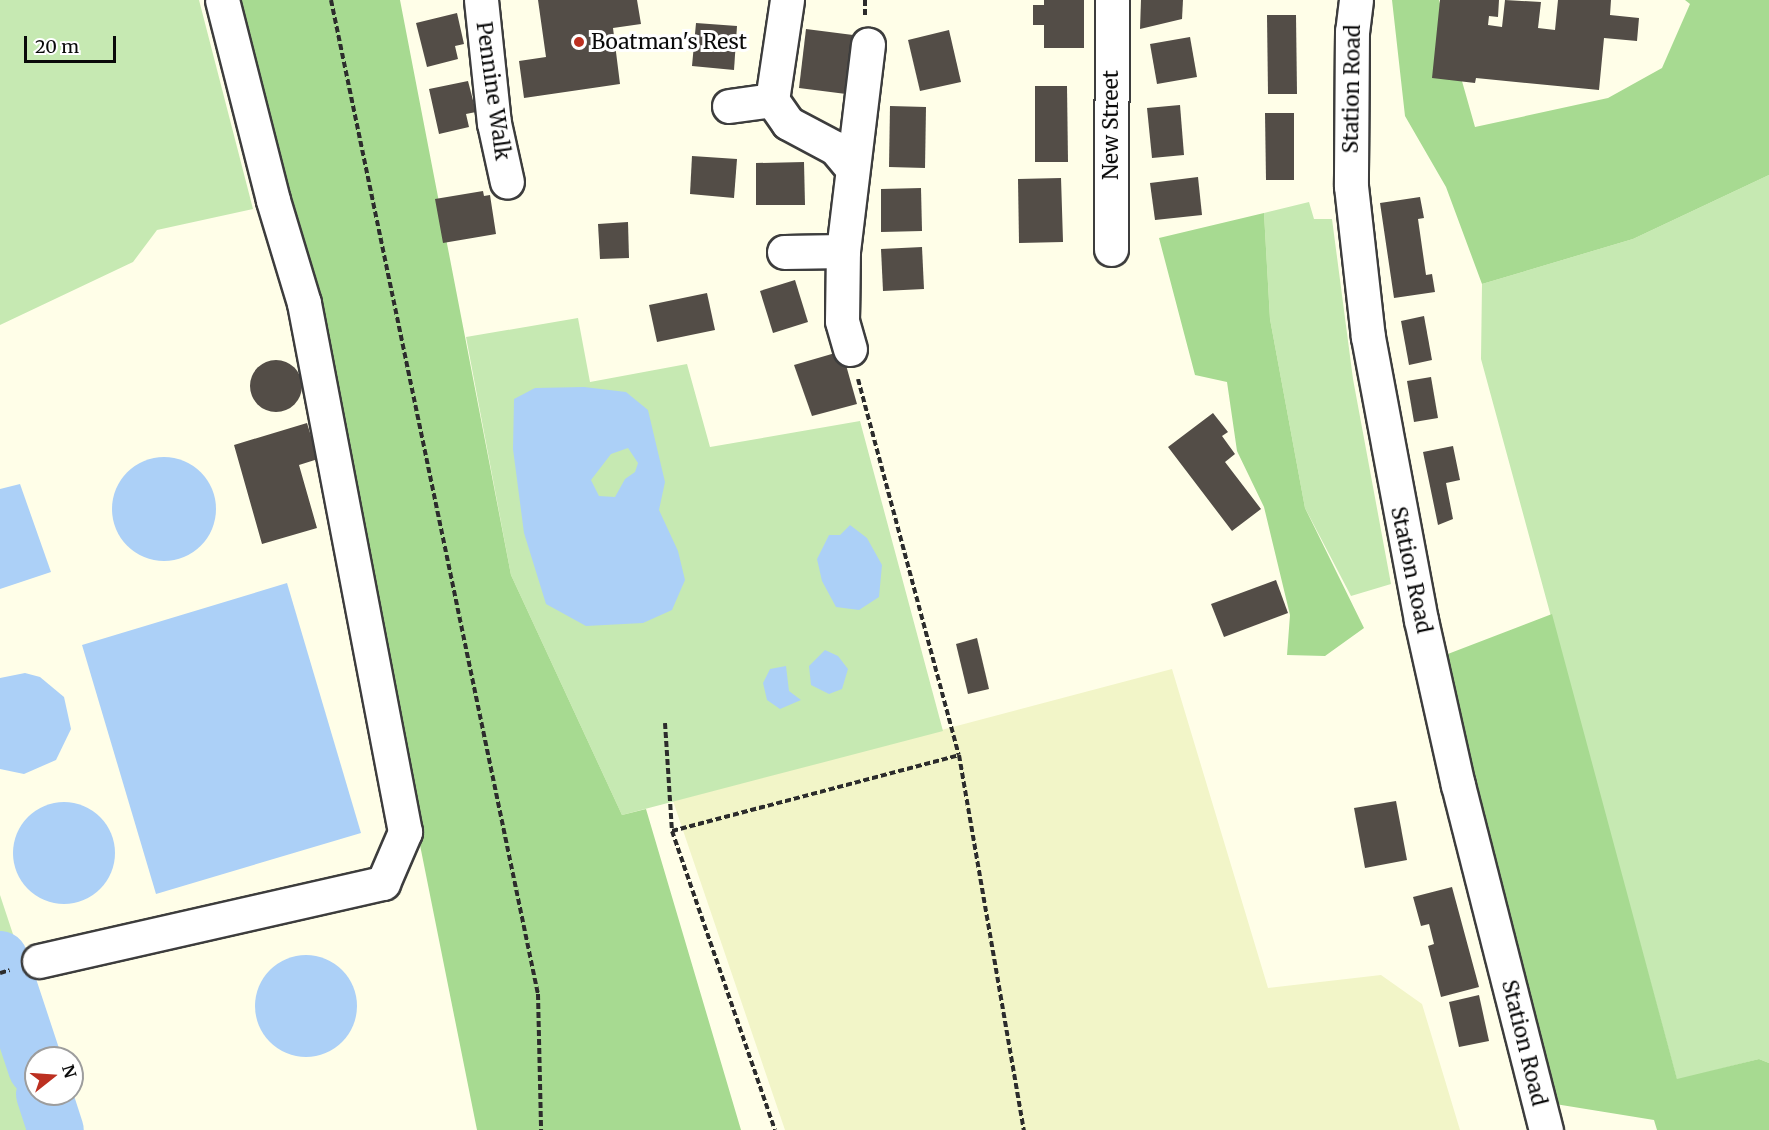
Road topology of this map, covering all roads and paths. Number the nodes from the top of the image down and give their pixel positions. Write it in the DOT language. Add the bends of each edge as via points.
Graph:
graph roads {
  1 [pos="222,0"];
  2 [pos="331,0"];
  3 [pos="481,0"];
  4 [pos="787,0"];
  5 [pos="1112,0"];
  6 [pos="1356,0"];
  7 [pos="868,45"];
  8 [pos="772,100"];
  9 [pos="729,106"];
  10 [pos="852,168"];
  11 [pos="507,182"];
  12 [pos="1110,249"];
  13 [pos="843,251"];
  14 [pos="784,252"];
  15 [pos="850,349"];
  16 [pos="665,723"];
  17 [pos="959,755"];
  18 [pos="672,831"];
  19 [pos="39,961"];
  20 [pos="541,1130"];
  21 [pos="775,1130"];
  22 [pos="1024,1130"];
  23 [pos="1546,1130"];
  1 -- 19 [label="street" via="273,200 304,303 405,832 383,883"];
  2 -- 20 [label="path" via="538,994"];
  3 -- 11 [label="street, Pennine Walk" via="494,123"];
  4 -- 8 [label="street"];
  5 -- 12 [label="street, New Street"];
  6 -- 23 [label="street, Station Road" via="1352,30 1351,186 1368,337 1428,653"];
  7 -- 10 [label="street"];
  8 -- 9 [label="street"];
  8 -- 10 [label="street" via="788,123 835,148"];
  10 -- 13 [label="street"];
  13 -- 14 [label="street"];
  13 -- 15 [label="street" via="842,321"];
  15 -- 17 [label="path"];
  16 -- 18 [label="path"];
  17 -- 18 [label="path"];
  17 -- 22 [label="path"];
  18 -- 21 [label="path"];
}
